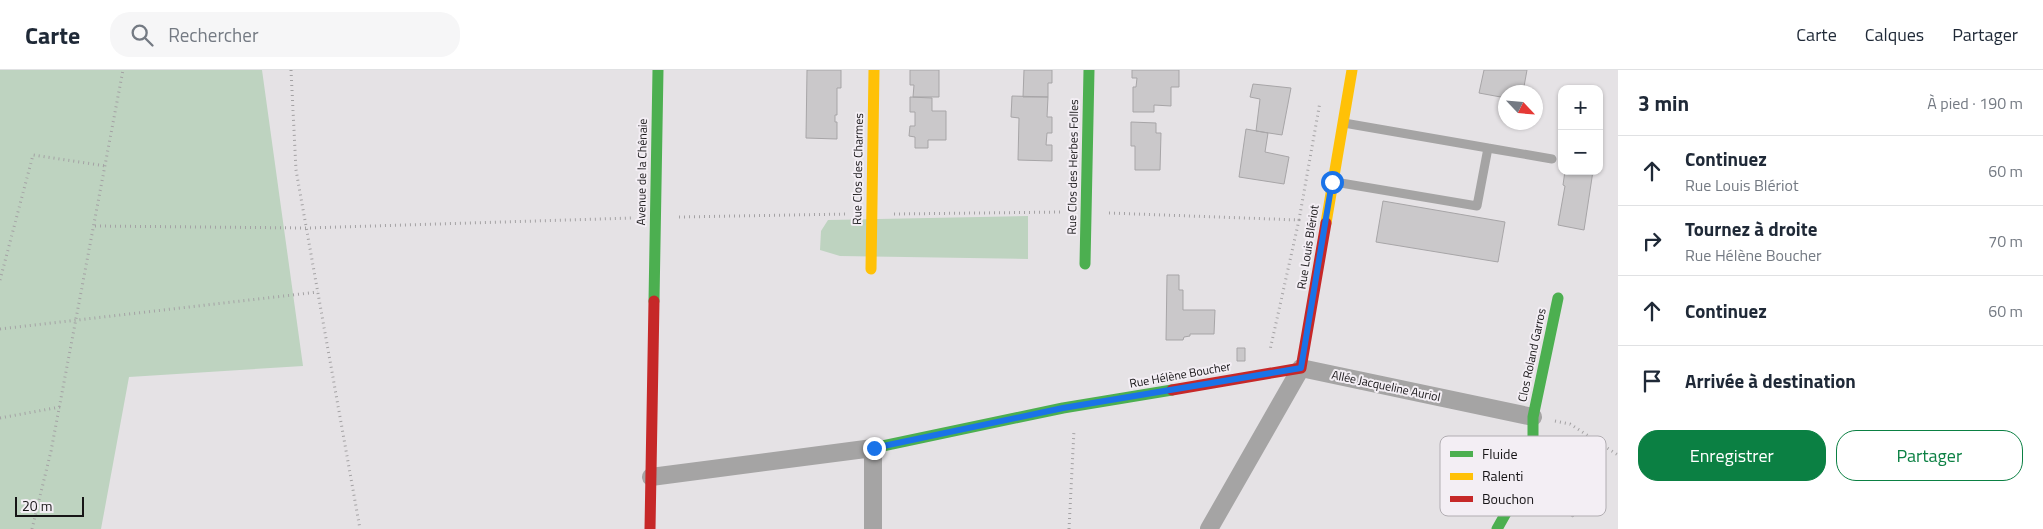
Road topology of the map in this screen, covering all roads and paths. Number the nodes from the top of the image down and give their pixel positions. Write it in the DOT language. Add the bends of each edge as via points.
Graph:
graph roads {
  1 [pos="123,70"];
  2 [pos="291,70"];
  3 [pos="658,70"];
  4 [pos="874,70"];
  5 [pos="1089,70"];
  6 [pos="1352,70"];
  7 [pos="1321,98"];
  8 [pos="1343,123"];
  9 [pos="1488,148"];
  10 [pos="1552,159"];
  11 [pos="106,166"];
  12 [pos="1332,182"];
  13 [pos="1086,212"];
  14 [pos="871,214"];
  15 [pos="655,217"];
  16 [pos="1299,220"];
  17 [pos="94,226"];
  18 [pos="307,228"];
  19 [pos="1085,264"];
  20 [pos="871,269"];
  21 [pos="0,280"];
  22 [pos="318,292"];
  23 [pos="1558,298"];
  24 [pos="77,321"];
  25 [pos="0,329"];
  26 [pos="1302,361"];
  27 [pos="1076,406"];
  28 [pos="60,407"];
  29 [pos="1533,417"];
  30 [pos="0,418"];
  31 [pos="1533,436"];
  32 [pos="1589,436"];
  33 [pos="1606,447"];
  34 [pos="874,448"];
  35 [pos="1618,455"];
  36 [pos="651,476"];
  37 [pos="1505,516"];
  38 [pos="32,529"];
  39 [pos="360,529"];
  40 [pos="650,529"];
  41 [pos="873,529"];
  42 [pos="1069,529"];
  43 [pos="1209,529"];
  44 [pos="1498,529"];
  1 -- 11 [label="path"];
  2 -- 18 [label="path" via="296,170"];
  3 -- 15 [label="street, Avenue de la Chênaie"];
  4 -- 14 [label="street, Rue Clos des Charmes"];
  5 -- 13 [label="street, Rue Clos des Herbes Folles"];
  6 -- 8 [label="street, Rue Louis Blériot"];
  7 -- 16 [label="path"];
  8 -- 9 [label="lane"];
  8 -- 12 [label="street, Rue Louis Blériot"];
  9 -- 10 [label="lane"];
  9 -- 12 [label="lane" via="1477,206"];
  11 -- 17 [label="path"];
  11 -- 21 [label="path" via="33,156"];
  12 -- 26 [label="street, Rue Louis Blériot"];
  13 -- 14 [label="path"];
  13 -- 16 [label="path"];
  13 -- 19 [label="street, Rue Clos des Herbes Folles"];
  14 -- 15 [label="path"];
  14 -- 20 [label="street, Rue Clos des Charmes"];
  15 -- 18 [label="path"];
  15 -- 36 [label="street, Avenue de la Chênaie"];
  16 -- 26 [label="path" via="1269,350"];
  17 -- 18 [label="path"];
  17 -- 24 [label="path"];
  18 -- 22 [label="path"];
  22 -- 24 [label="path"];
  22 -- 39 [label="path"];
  23 -- 29 [label="street, Clos Roland Garros"];
  24 -- 25 [label="path"];
  24 -- 28 [label="path"];
  26 -- 27 [label="street, Rue Hélène Boucher"];
  26 -- 29 [label="street, Allée Jacqueline Auriol"];
  26 -- 43 [label="street"];
  27 -- 34 [label="street, Rue Hélène Boucher"];
  27 -- 42 [label="path"];
  28 -- 30 [label="path"];
  28 -- 38 [label="path"];
  29 -- 31 [label="street"];
  29 -- 32 [label="path" via="1570,424"];
  33 -- 35 [label="path"];
  34 -- 36 [label="street"];
  34 -- 41 [label="street"];
  36 -- 40 [label="street, Avenue de la Chênaie"];
  37 -- 44 [label="street"];
}
